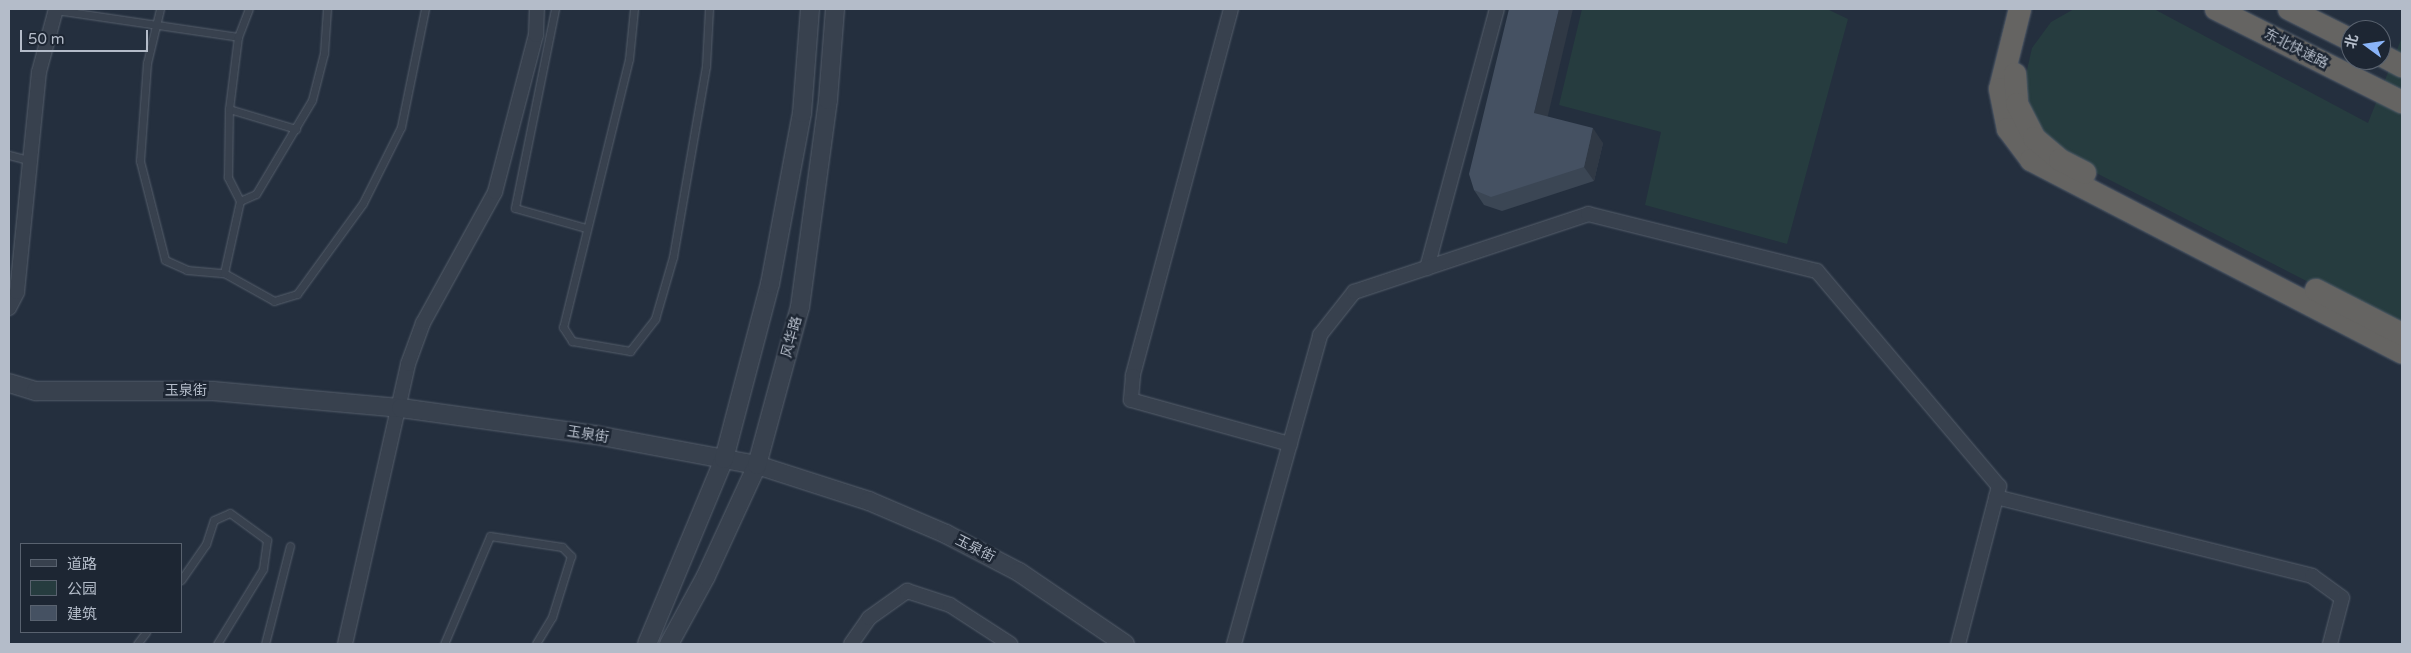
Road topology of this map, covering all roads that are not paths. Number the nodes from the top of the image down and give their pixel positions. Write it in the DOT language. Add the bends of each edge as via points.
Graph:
graph roads {
  1 [pos="56,9"];
  2 [pos="160,9"];
  3 [pos="249,9"];
  4 [pos="327,9"];
  5 [pos="426,9"];
  6 [pos="537,9"];
  7 [pos="554,9"];
  8 [pos="634,9"];
  9 [pos="709,9"];
  10 [pos="810,9"];
  11 [pos="835,9"];
  12 [pos="1231,9"];
  13 [pos="1497,9"];
  14 [pos="2020,9"];
  15 [pos="2036,9"];
  16 [pos="2216,9"];
  17 [pos="2289,9"];
  18 [pos="156,25"];
  19 [pos="2341,35"];
  20 [pos="238,37"];
  21 [pos="2402,102"];
  22 [pos="229,109"];
  23 [pos="296,129"];
  24 [pos="9,155"];
  25 [pos="32,161"];
  26 [pos="240,201"];
  27 [pos="586,228"];
  28 [pos="1427,268"];
  29 [pos="224,273"];
  30 [pos="9,308"];
  31 [pos="2402,334"];
  32 [pos="2402,352"];
  33 [pos="9,383"];
  34 [pos="401,408"];
  35 [pos="1290,444"];
  36 [pos="724,459"];
  37 [pos="757,465"];
  38 [pos="1996,497"];
  39 [pos="290,546"];
  40 [pos="182,579"];
  41 [pos="145,633"];
  42 [pos="137,644"];
  43 [pos="217,644"];
  44 [pos="265,644"];
  45 [pos="345,644"];
  46 [pos="444,644"];
  47 [pos="536,644"];
  48 [pos="647,644"];
  49 [pos="669,644"];
  50 [pos="851,644"];
  51 [pos="1010,644"];
  52 [pos="1125,644"];
  53 [pos="1234,644"];
  54 [pos="1958,644"];
  55 [pos="2330,644"];
  1 -- 18 [label="lane"];
  1 -- 25 [label="street" via="39,72"];
  2 -- 18 [label="lane"];
  3 -- 20 [label="lane"];
  4 -- 23 [label="lane" via="324,53 312,100"];
  5 -- 29 [label="lane" via="401,127 363,204 297,294 274,301"];
  6 -- 34 [label="street" via="536,34 495,192 423,323 408,364"];
  7 -- 27 [label="lane" via="514,208"];
  8 -- 27 [label="lane" via="629,59"];
  9 -- 27 [label="lane" via="706,66 673,257 655,319 630,351 572,341 563,327"];
  10 -- 36 [label="street" via="802,113 770,284"];
  11 -- 37 [label="street, 风华路" via="828,100 800,307"];
  12 -- 35 [label="street" via="1133,376 1131,400"];
  13 -- 28 [label="street"];
  14 -- 32 [label="highway" via="2000,89 2008,129 2031,160"];
  15 -- 31 [label="highway" via="2021,40 2014,85 2024,124 2046,151"];
  16 -- 21 [label="highway, 东北快速路"];
  17 -- 19 [label="highway"];
  18 -- 20 [label="lane"];
  18 -- 29 [label="lane" via="148,63 140,161 152,221 165,260 187,270"];
  20 -- 22 [label="lane"];
  22 -- 23 [label="lane"];
  22 -- 26 [label="lane" via="228,177"];
  23 -- 26 [label="lane" via="256,194"];
  24 -- 25 [label="lane"];
  25 -- 30 [label="street" via="17,292"];
  26 -- 29 [label="lane"];
  28 -- 35 [label="street" via="1354,292 1320,335"];
  28 -- 38 [label="street" via="1588,214 1817,271 1999,486"];
  33 -- 34 [label="street, 玉泉街" via="36,391 213,391"];
  34 -- 36 [label="street, 玉泉街" via="596,435"];
  34 -- 45 [label="street"];
  35 -- 53 [label="street"];
  36 -- 37 [label="street, 玉泉街"];
  36 -- 48 [label="street"];
  37 -- 49 [label="street, 风华路" via="706,576"];
  37 -- 52 [label="street, 玉泉街" via="869,501 946,534 1019,572"];
  38 -- 54 [label="street"];
  38 -- 55 [label="street" via="2312,576 2342,598"];
  39 -- 44 [label="lane"];
  40 -- 43 [label="lane" via="206,544 214,520 230,513 267,540 263,569"];
  41 -- 42 [label="lane"];
  46 -- 47 [label="lane" via="490,536 562,546 570,556 552,617"];
  50 -- 51 [label="street" via="869,618 907,591 950,605"];
}
